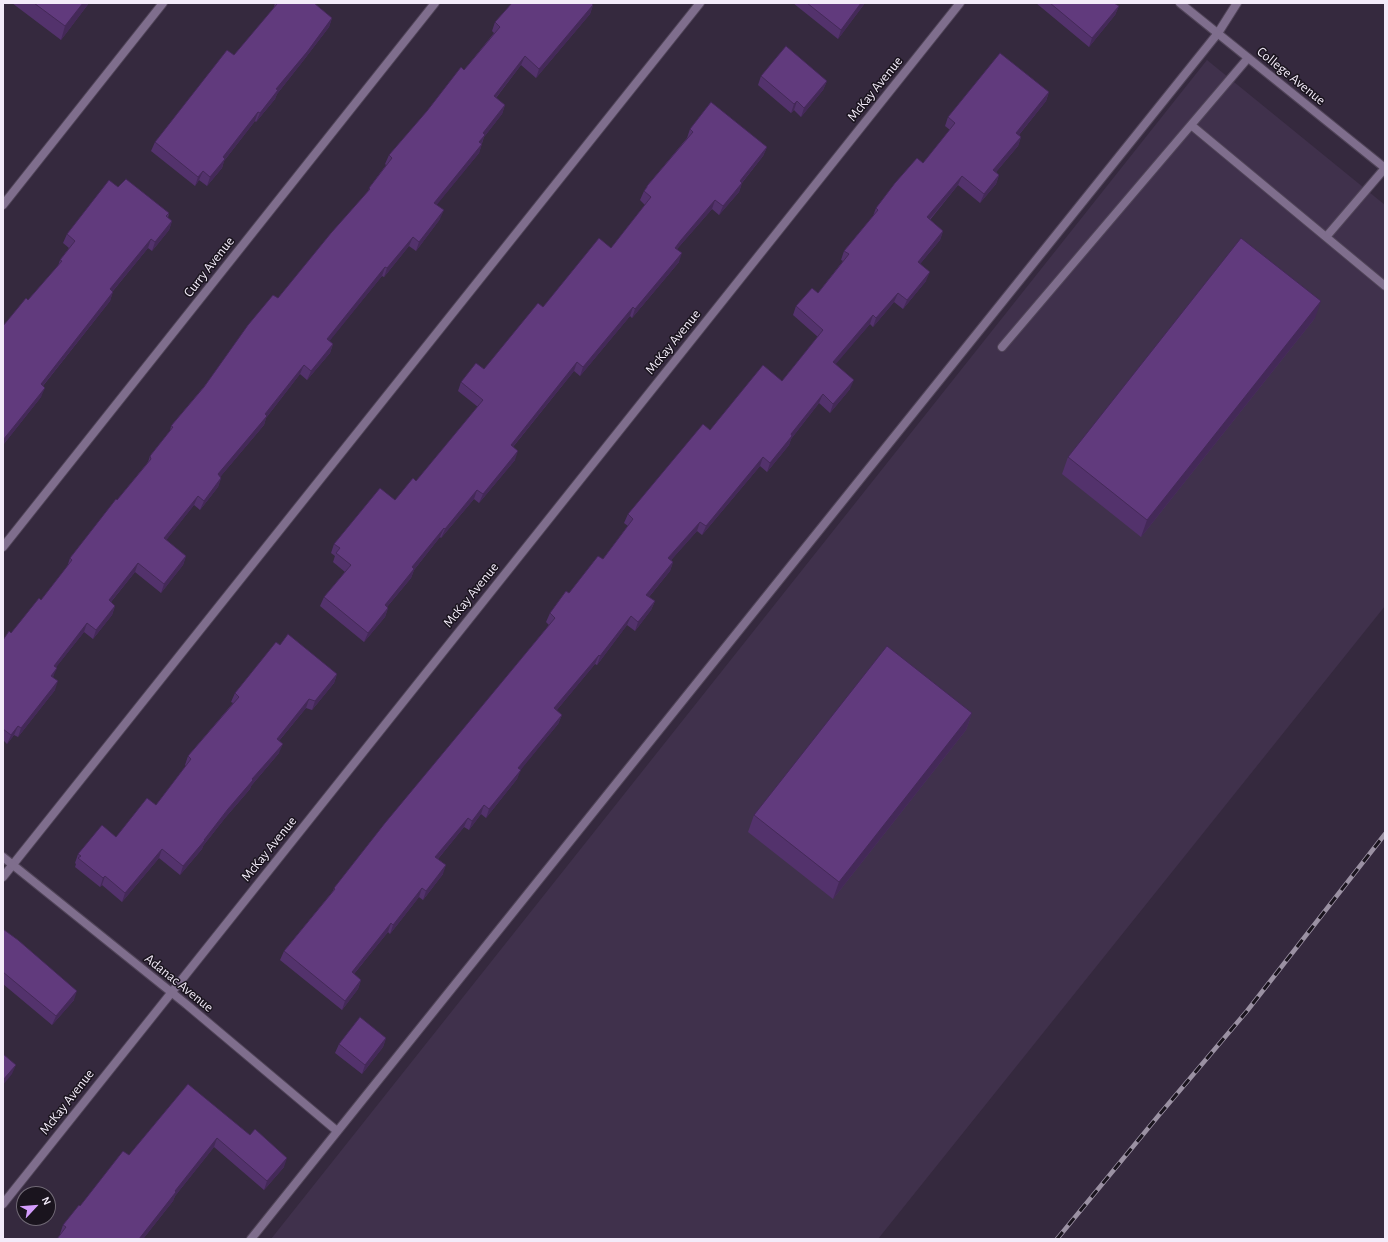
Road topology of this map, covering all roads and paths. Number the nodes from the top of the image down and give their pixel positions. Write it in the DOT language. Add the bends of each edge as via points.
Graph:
graph roads {
  1 [pos="163,3"];
  2 [pos="435,3"];
  3 [pos="700,3"];
  4 [pos="960,3"];
  5 [pos="1180,3"];
  6 [pos="1237,3"];
  7 [pos="1218,33"];
  8 [pos="1248,58"];
  9 [pos="1191,125"];
  10 [pos="1385,168"];
  11 [pos="3,205"];
  12 [pos="1326,237"];
  13 [pos="1385,286"];
  14 [pos="1002,347"];
  15 [pos="3,547"];
  16 [pos="3,857"];
  17 [pos="13,865"];
  18 [pos="3,877"];
  19 [pos="171,992"];
  20 [pos="337,1131"];
  21 [pos="3,1204"];
  22 [pos="251,1239"];
  1 -- 11 [label="street"];
  2 -- 15 [label="street, Curry Avenue"];
  3 -- 17 [label="street"];
  4 -- 19 [label="street, McKay Avenue"];
  5 -- 7 [label="street, College Avenue"];
  6 -- 7 [label="street"];
  7 -- 8 [label="street, College Avenue"];
  7 -- 20 [label="street"];
  8 -- 9 [label="street"];
  8 -- 10 [label="street, College Avenue"];
  9 -- 12 [label="street"];
  9 -- 14 [label="street"];
  10 -- 12 [label="street"];
  12 -- 13 [label="street"];
  16 -- 17 [label="street, Adanac Avenue"];
  17 -- 18 [label="street"];
  17 -- 19 [label="street, Adanac Avenue"];
  19 -- 20 [label="street, Adanac Avenue"];
  19 -- 21 [label="street, McKay Avenue"];
  20 -- 22 [label="street"];
}
